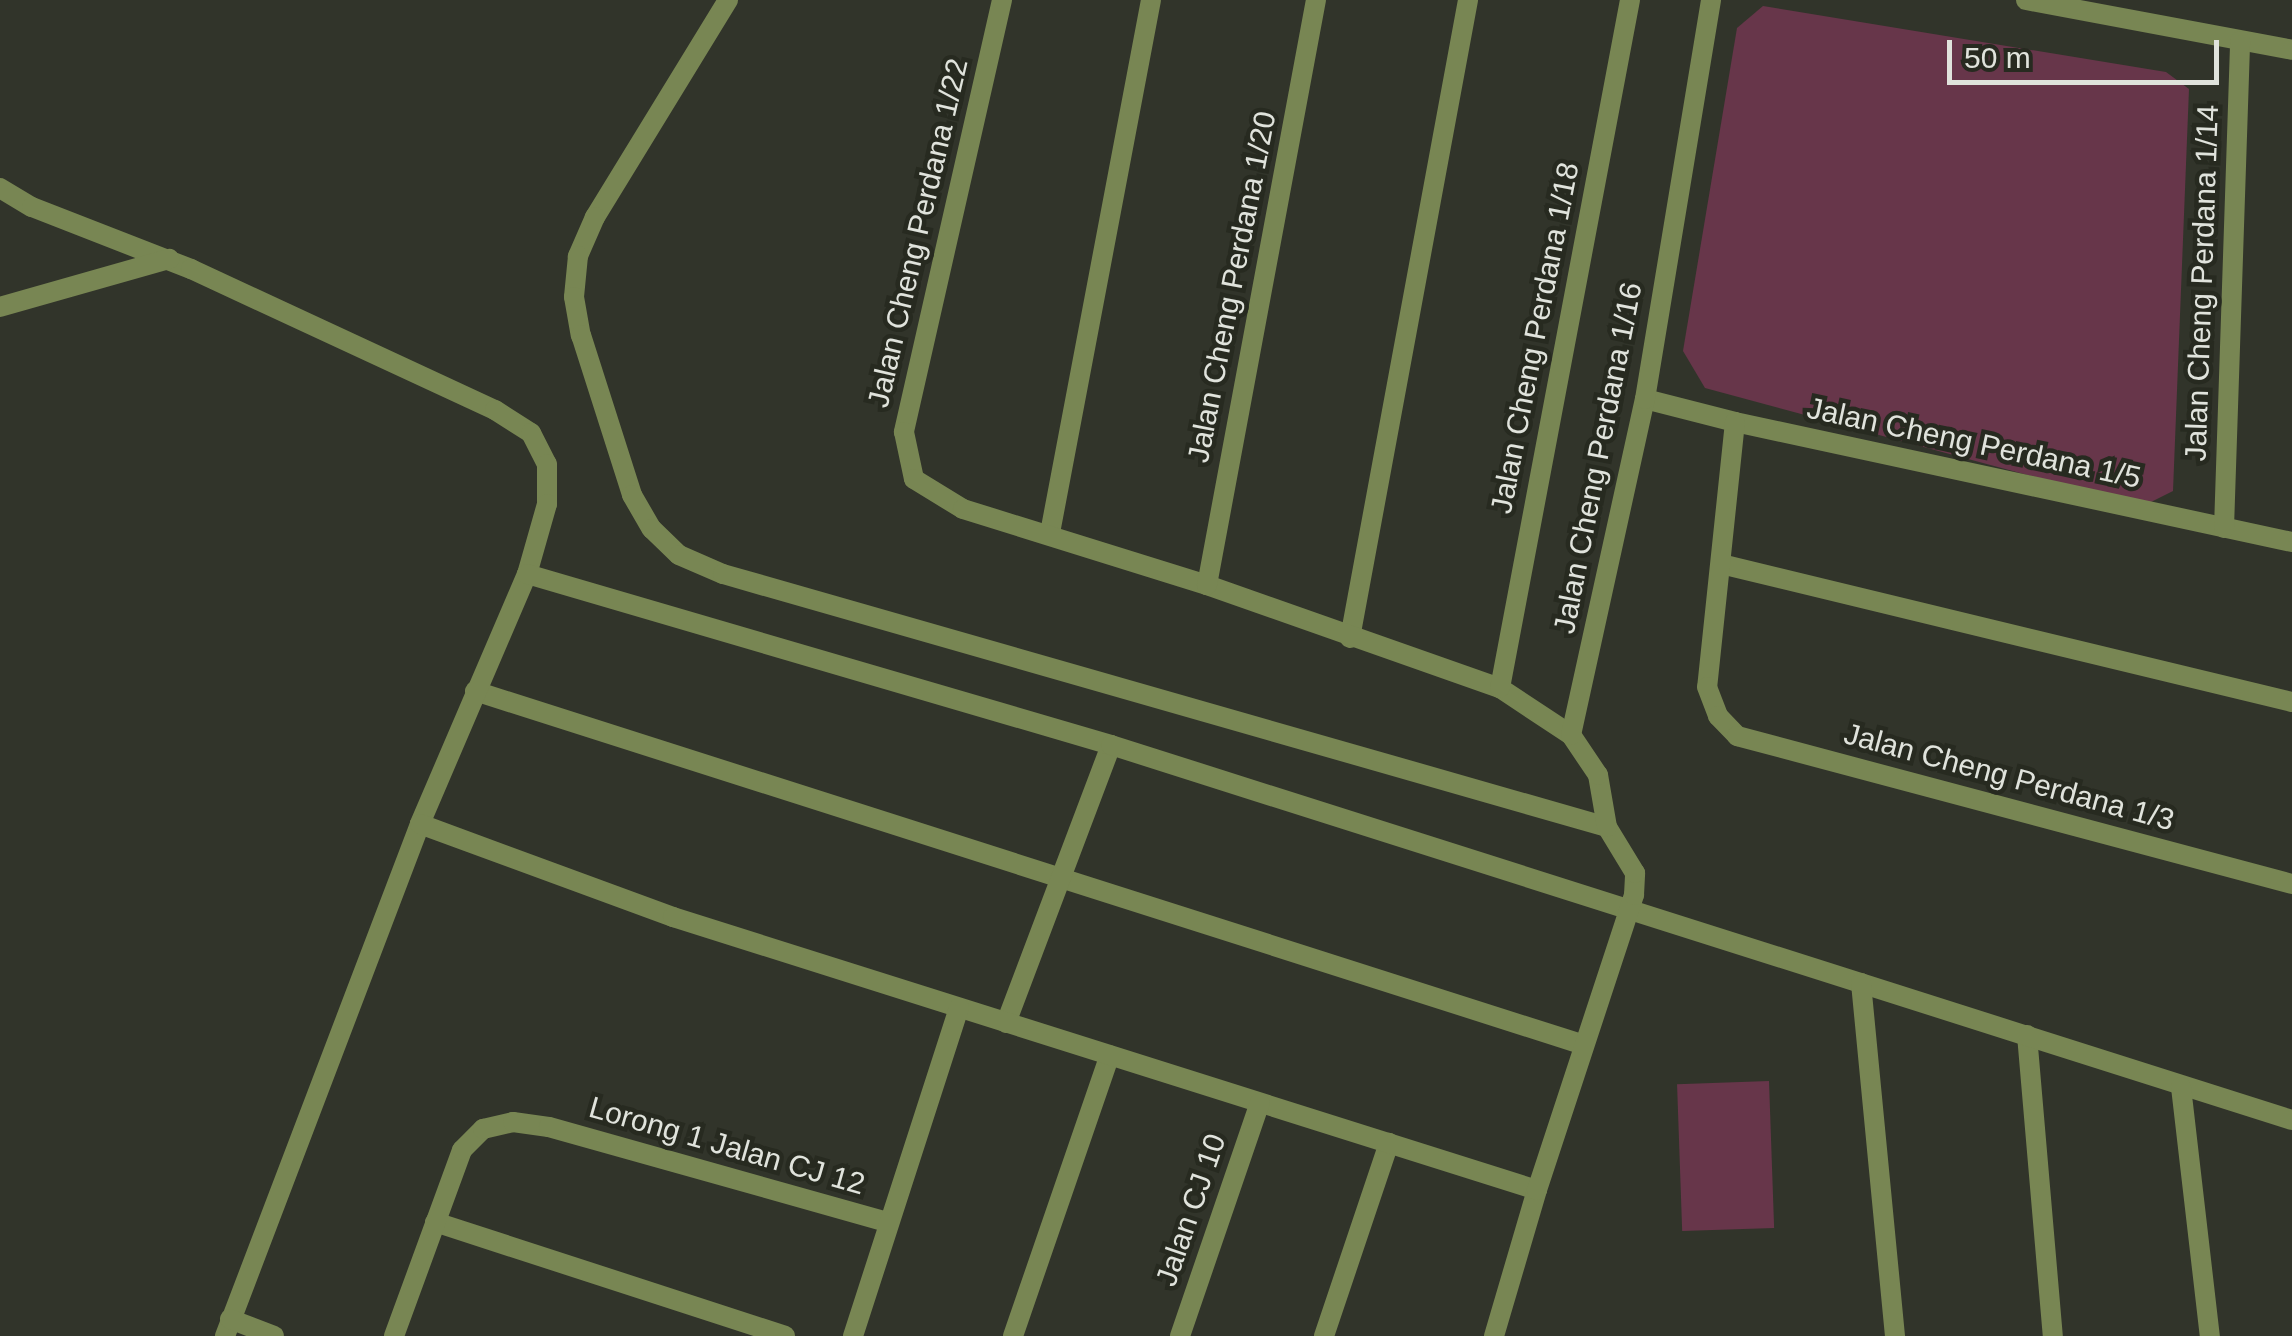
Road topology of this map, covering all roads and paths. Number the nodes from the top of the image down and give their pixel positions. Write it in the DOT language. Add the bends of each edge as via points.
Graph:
graph roads {
  1 [pos="728,0"];
  2 [pos="1002,0"];
  3 [pos="1151,0"];
  4 [pos="1316,0"];
  5 [pos="1468,0"];
  6 [pos="1630,0"];
  7 [pos="1711,0"];
  8 [pos="2026,0"];
  9 [pos="2240,41"];
  10 [pos="2292,50"];
  11 [pos="0,188"];
  12 [pos="168,260"];
  13 [pos="0,307"];
  14 [pos="1645,399"];
  15 [pos="1734,422"];
  16 [pos="2224,528"];
  17 [pos="1050,533"];
  18 [pos="2292,542"];
  19 [pos="1720,564"];
  20 [pos="527,574"];
  21 [pos="1207,585"];
  22 [pos="1350,638"];
  23 [pos="1500,688"];
  24 [pos="475,691"];
  25 [pos="2292,702"];
  26 [pos="1572,734"];
  27 [pos="1111,745"];
  28 [pos="420,824"];
  29 [pos="1607,827"];
  30 [pos="1060,878"];
  31 [pos="2292,884"];
  32 [pos="1630,912"];
  33 [pos="1861,983"];
  34 [pos="960,1008"];
  35 [pos="1006,1023"];
  36 [pos="2027,1036"];
  37 [pos="1584,1045"];
  38 [pos="1110,1055"];
  39 [pos="2182,1088"];
  40 [pos="1260,1102"];
  41 [pos="2292,1120"];
  42 [pos="1389,1143"];
  43 [pos="1537,1190"];
  44 [pos="435,1222"];
  45 [pos="888,1222"];
  46 [pos="228,1328"];
  47 [pos="274,1336"];
  48 [pos="394,1336"];
  49 [pos="785,1336"];
  50 [pos="853,1336"];
  51 [pos="1014,1336"];
  52 [pos="1180,1336"];
  53 [pos="1324,1336"];
  54 [pos="1494,1336"];
  55 [pos="1896,1336"];
  56 [pos="2053,1336"];
  57 [pos="2210,1336"];
  1 -- 29 [label="street" via="578,256 574,297 581,335 632,495 652,530 679,555 723,574"];
  2 -- 17 [label="street, Jalan Cheng Perdana 1/22" via="904,432 914,479 963,509"];
  3 -- 17 [label="street"];
  4 -- 21 [label="street, Jalan Cheng Perdana 1/20"];
  5 -- 22 [label="street"];
  6 -- 23 [label="street, Jalan Cheng Perdana 1/18"];
  7 -- 14 [label="street, Jalan Cheng Perdana 1/16"];
  8 -- 9 [label="street"];
  9 -- 10 [label="street"];
  9 -- 16 [label="street, Jalan Cheng Perdana 1/14"];
  11 -- 12 [label="street"];
  12 -- 13 [label="street"];
  12 -- 20 [label="street" via="495,410 531,433 547,464 547,504"];
  14 -- 15 [label="street, Jalan Cheng Perdana 1/5"];
  14 -- 26 [label="street, Jalan Cheng Perdana 1/16"];
  15 -- 16 [label="street, Jalan Cheng Perdana 1/5"];
  15 -- 19 [label="street"];
  16 -- 18 [label="street, Jalan Cheng Perdana 1/5"];
  17 -- 21 [label="street"];
  19 -- 25 [label="street"];
  19 -- 31 [label="street, Jalan Cheng Perdana 1/3" via="1707,687 1718,716 1737,736"];
  20 -- 24 [label="street"];
  20 -- 27 [label="street"];
  21 -- 22 [label="street"];
  22 -- 23 [label="street"];
  23 -- 26 [label="street"];
  24 -- 28 [label="street"];
  24 -- 30 [label="street"];
  26 -- 29 [label="street" via="1598,775"];
  27 -- 30 [label="street"];
  27 -- 32 [label="street"];
  28 -- 34 [label="street" via="673,917"];
  28 -- 46 [label="street"];
  29 -- 32 [label="street" via="1635,873"];
  30 -- 35 [label="street"];
  30 -- 37 [label="street"];
  32 -- 33 [label="street"];
  32 -- 37 [label="street"];
  33 -- 36 [label="street"];
  33 -- 55 [label="street"];
  34 -- 35 [label="street"];
  34 -- 45 [label="street"];
  35 -- 38 [label="street"];
  36 -- 39 [label="street"];
  36 -- 56 [label="street"];
  37 -- 43 [label="street"];
  38 -- 40 [label="street"];
  38 -- 51 [label="street"];
  39 -- 41 [label="street"];
  39 -- 57 [label="street"];
  40 -- 42 [label="street"];
  40 -- 52 [label="street, Jalan CJ 10"];
  42 -- 43 [label="street"];
  42 -- 53 [label="street"];
  43 -- 54 [label="street"];
  44 -- 45 [label="street, Lorong 1 Jalan CJ 12" via="462,1150 483,1129 512,1122"];
  44 -- 48 [label="street, Lorong 1 Jalan CJ 12"];
  44 -- 49 [label="street"];
  45 -- 50 [label="street"];
  46 -- 47 [label="street"];
}
